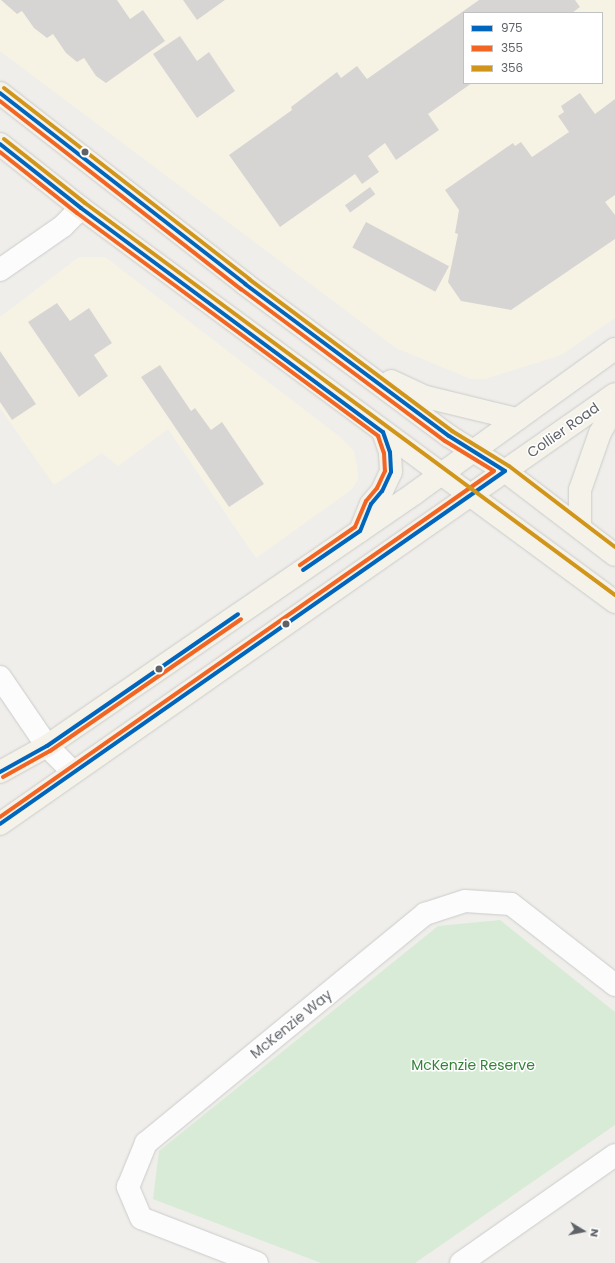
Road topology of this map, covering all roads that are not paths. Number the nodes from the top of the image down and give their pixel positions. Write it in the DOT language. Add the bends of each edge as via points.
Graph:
graph roads {
  1 [pos="0,93"];
  2 [pos="0,144"];
  3 [pos="81,208"];
  4 [pos="0,270"];
  5 [pos="615,350"];
  6 [pos="354,364"];
  7 [pos="615,394"];
  8 [pos="615,406"];
  9 [pos="517,419"];
  10 [pos="383,432"];
  11 [pos="473,452"];
  12 [pos="505,471"];
  13 [pos="442,474"];
  14 [pos="470,496"];
  15 [pos="580,527"];
  16 [pos="360,531"];
  17 [pos="615,555"];
  18 [pos="615,602"];
  19 [pos="0,677"];
  20 [pos="47,746"];
  21 [pos="0,772"];
  22 [pos="73,772"];
  23 [pos="0,824"];
  24 [pos="615,985"];
  25 [pos="615,1155"];
  26 [pos="257,1263"];
  27 [pos="460,1263"];
  1 -- 6 [label="main road"];
  2 -- 3 [label="main road"];
  3 -- 4 [label="street" via="63,226"];
  3 -- 10 [label="main road"];
  5 -- 9 [label="main road"];
  6 -- 9 [label="main road" via="426,397"];
  6 -- 11 [label="main road"];
  7 -- 12 [label="main road, Collier Road"];
  8 -- 15 [label="main road" via="600,433 580,490"];
  9 -- 11 [label="main road"];
  10 -- 13 [label="main road"];
  10 -- 16 [label="main road" via="390,452 391,472 382,491 371,504"];
  11 -- 12 [label="main road"];
  11 -- 13 [label="main road"];
  12 -- 14 [label="main road, Collier Road"];
  12 -- 15 [label="main road"];
  13 -- 14 [label="main road"];
  13 -- 16 [label="main road"];
  14 -- 18 [label="main road"];
  14 -- 22 [label="main road, Collier Road"];
  15 -- 17 [label="main road"];
  16 -- 20 [label="main road"];
  19 -- 20 [label="street"];
  20 -- 21 [label="main road"];
  20 -- 22 [label="street"];
  22 -- 23 [label="main road, Collier Road"];
  24 -- 26 [label="street, McKenzie Way" via="511,904 466,901 425,914 146,1143 128,1187 141,1218"];
  25 -- 27 [label="street"];
}
